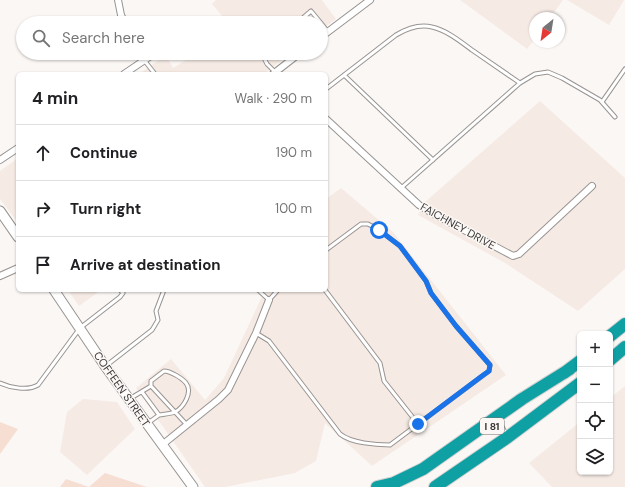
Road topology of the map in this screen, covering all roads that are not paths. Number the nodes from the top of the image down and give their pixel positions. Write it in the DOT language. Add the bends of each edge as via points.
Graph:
graph roads {
  1 [pos="118,0"];
  2 [pos="370,0"];
  3 [pos="122,16"];
  4 [pos="305,16"];
  5 [pos="315,16"];
  6 [pos="328,32"];
  7 [pos="144,60"];
  8 [pos="265,60"];
  9 [pos="291,60"];
  10 [pos="625,69"];
  11 [pos="127,72"];
  12 [pos="153,72"];
  13 [pos="274,72"];
  14 [pos="276,72"];
  15 [pos="344,75"];
  16 [pos="520,83"];
  17 [pos="328,87"];
  18 [pos="602,102"];
  19 [pos="615,117"];
  20 [pos="328,121"];
  21 [pos="16,149"];
  22 [pos="0,160"];
  23 [pos="433,160"];
  24 [pos="592,186"];
  25 [pos="400,188"];
  26 [pos="0,211"];
  27 [pos="16,234"];
  28 [pos="328,249"];
  29 [pos="16,269"];
  30 [pos="0,276"];
  31 [pos="55,292"];
  32 [pos="122,292"];
  33 [pos="163,292"];
  34 [pos="260,292"];
  35 [pos="276,292"];
  36 [pos="327,292"];
  37 [pos="269,300"];
  38 [pos="625,324"];
  39 [pos="80,328"];
  40 [pos="256,333"];
  41 [pos="613,334"];
  42 [pos="625,347"];
  43 [pos="613,357"];
  44 [pos="577,363"];
  45 [pos="106,366"];
  46 [pos="570,369"];
  47 [pos="0,383"];
  48 [pos="577,385"];
  49 [pos="151,386"];
  50 [pos="142,392"];
  51 [pos="129,400"];
  52 [pos="162,403"];
  53 [pos="166,403"];
  54 [pos="553,404"];
  55 [pos="175,412"];
  56 [pos="159,415"];
  57 [pos="499,421"];
  58 [pos="147,424"];
  59 [pos="418,424"];
  60 [pos="187,425"];
  61 [pos="508,438"];
  62 [pos="162,445"];
  63 [pos="193,487"];
  64 [pos="377,487"];
  65 [pos="401,487"];
  66 [pos="434,487"];
  67 [pos="444,487"];
  1 -- 3 [label="street"];
  2 -- 6 [label="street"];
  4 -- 5 [label="lane" via="311,11"];
  7 -- 11 [label="street"];
  7 -- 12 [label="lane"];
  8 -- 13 [label="lane"];
  9 -- 14 [label="street"];
  10 -- 18 [label="lane"];
  15 -- 16 [label="lane" via="396,35 405,30 431,26 460,42"];
  15 -- 17 [label="lane"];
  15 -- 23 [label="lane"];
  16 -- 18 [label="lane" via="535,74 548,72"];
  16 -- 23 [label="lane"];
  18 -- 19 [label="lane"];
  20 -- 25 [label="street, FAICHNEY DRIVE"];
  21 -- 22 [label="street"];
  23 -- 25 [label="lane"];
  24 -- 25 [label="street, FAICHNEY DRIVE" via="519,254 513,256 432,213"];
  26 -- 27 [label="main road"];
  28 -- 59 [label="lane" via="361,224 368,224 379,230 400,246 452,321 490,365 489,371"];
  29 -- 30 [label="street"];
  31 -- 39 [label="main road, COFFEEN STREET"];
  32 -- 39 [label="lane" via="120,297"];
  33 -- 45 [label="lane" via="156,311 158,320 152,330"];
  34 -- 37 [label="lane"];
  35 -- 37 [label="lane"];
  36 -- 59 [label="lane" via="380,363 384,381"];
  37 -- 40 [label="street"];
  38 -- 41 [label="highway"];
  39 -- 45 [label="main road, COFFEEN STREET"];
  39 -- 47 [label="lane" via="34,388 6,386"];
  40 -- 59 [label="lane" via="269,341 346,439 390,445"];
  40 -- 60 [label="street" via="228,390"];
  42 -- 43 [label="highway"];
  44 -- 46 [label="highway, I 81"];
  45 -- 51 [label="main road, COFFEEN STREET"];
  46 -- 57 [label="highway, I 81"];
  46 -- 64 [label="highway" via="522,399 423,469 394,483"];
  48 -- 54 [label="highway, I 81"];
  49 -- 50 [label="lane"];
  49 -- 53 [label="lane"];
  49 -- 55 [label="lane" via="151,381 164,371 170,371 186,383 189,391 184,404"];
  50 -- 51 [label="lane"];
  50 -- 56 [label="lane"];
  51 -- 58 [label="main road, COFFEEN STREET"];
  52 -- 53 [label="lane"];
  53 -- 55 [label="lane"];
  54 -- 61 [label="highway, I 81"];
  54 -- 67 [label="highway"];
  55 -- 56 [label="lane"];
  55 -- 60 [label="lane"];
  56 -- 58 [label="lane"];
  57 -- 61 [label="lane"];
  57 -- 65 [label="highway, I 81"];
  58 -- 62 [label="main road, COFFEEN STREET"];
  60 -- 62 [label="street"];
  61 -- 66 [label="highway, I 81"];
  62 -- 63 [label="main road, COFFEEN STREET"];
}
